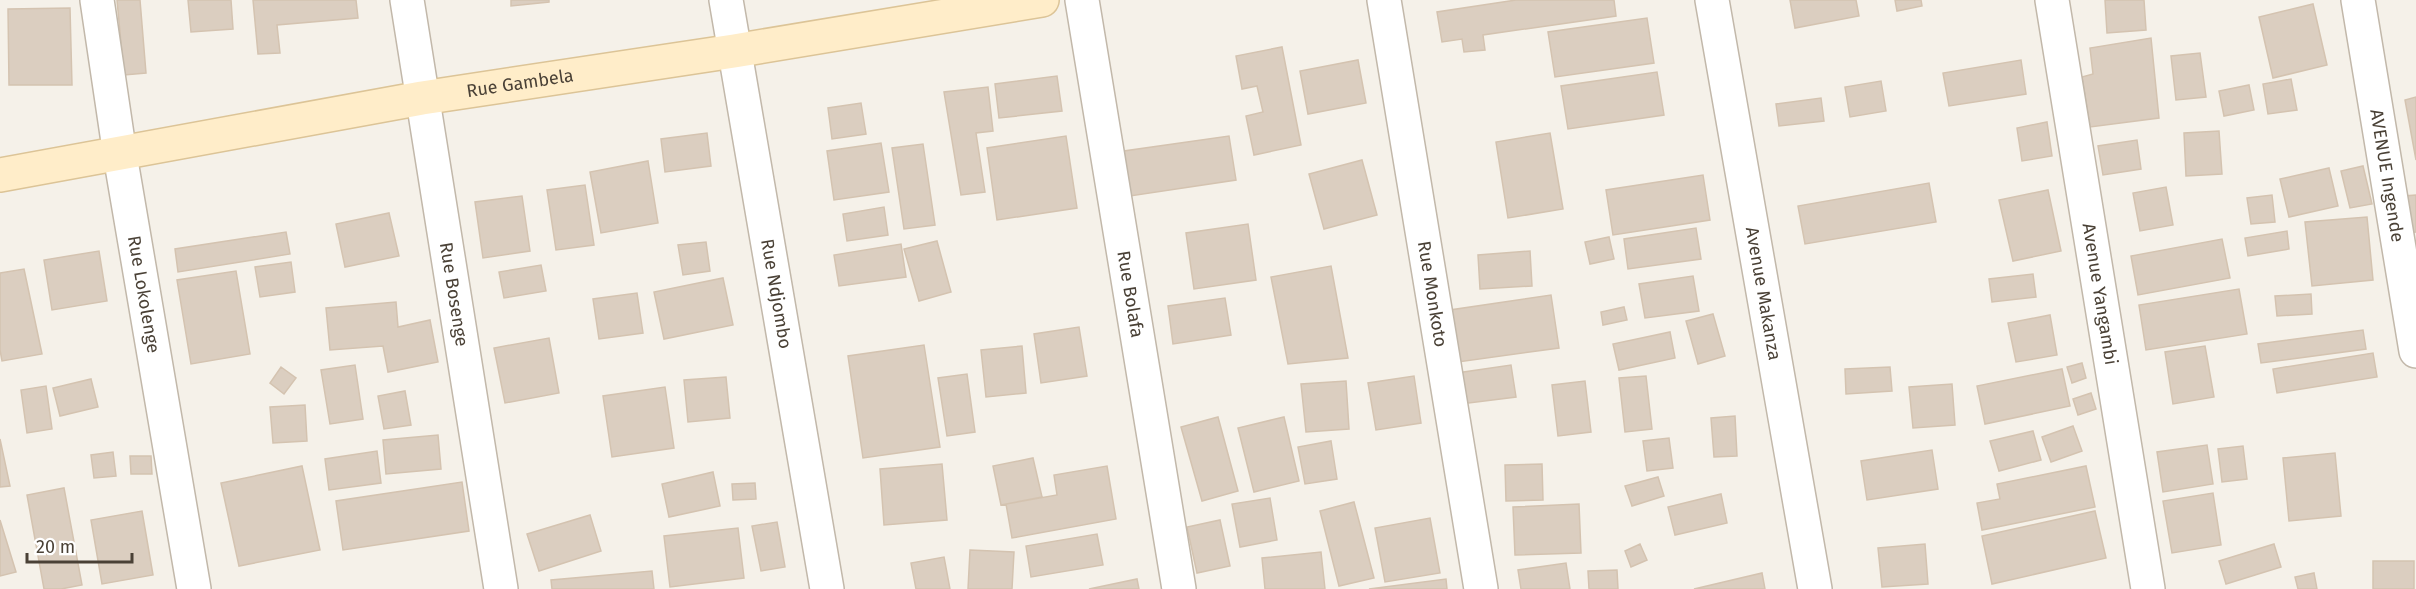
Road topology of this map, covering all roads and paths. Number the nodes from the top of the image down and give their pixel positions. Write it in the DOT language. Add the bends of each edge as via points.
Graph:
graph roads {
  1 [pos="97,0"];
  2 [pos="407,0"];
  3 [pos="726,0"];
  4 [pos="1042,0"];
  5 [pos="1082,0"];
  6 [pos="1384,0"];
  7 [pos="1712,0"];
  8 [pos="2052,0"];
  9 [pos="2358,0"];
  10 [pos="734,51"];
  11 [pos="422,98"];
  12 [pos="120,155"];
  13 [pos="0,175"];
  14 [pos="2416,351"];
  15 [pos="194,589"];
  16 [pos="501,589"];
  17 [pos="827,589"];
  18 [pos="1179,589"];
  19 [pos="1481,589"];
  20 [pos="1815,589"];
  21 [pos="2148,589"];
  1 -- 12 [label="street, Rue Lokolenge"];
  2 -- 11 [label="street, Rue Bosenge"];
  3 -- 10 [label="street, Rue Ndjombo"];
  4 -- 10 [label="street, Rue Gambela"];
  5 -- 18 [label="street, Rue Bolafa"];
  6 -- 19 [label="street, Rue Monkoto"];
  7 -- 20 [label="street, Avenue Makanza"];
  8 -- 21 [label="street, Avenue Yangambi"];
  9 -- 14 [label="street, AVENUE Ingende"];
  10 -- 11 [label="street, Rue Gambela"];
  10 -- 17 [label="street, Rue Ndjombo"];
  11 -- 12 [label="street, Rue Gambela"];
  11 -- 16 [label="street, Rue Bosenge"];
  12 -- 13 [label="street, Rue Gambela"];
  12 -- 15 [label="street, Rue Lokolenge"];
}
